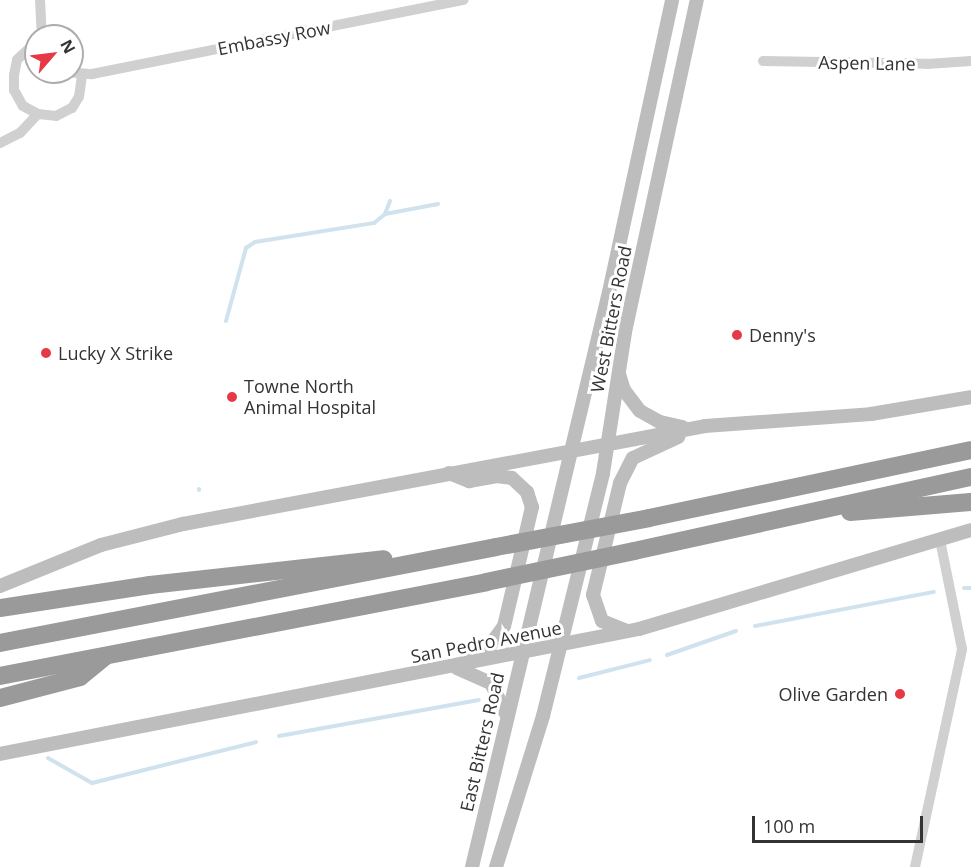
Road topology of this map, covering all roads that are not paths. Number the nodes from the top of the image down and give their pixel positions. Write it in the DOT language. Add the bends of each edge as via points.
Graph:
graph roads {
  1 [pos="40,0"];
  2 [pos="464,0"];
  3 [pos="672,0"];
  4 [pos="697,0"];
  5 [pos="41,24"];
  6 [pos="24,53"];
  7 [pos="763,61"];
  8 [pos="971,61"];
  9 [pos="84,75"];
  10 [pos="81,84"];
  11 [pos="38,114"];
  12 [pos="0,143"];
  13 [pos="619,365"];
  14 [pos="971,397"];
  15 [pos="705,426"];
  16 [pos="607,444"];
  17 [pos="572,450"];
  18 [pos="971,450"];
  19 [pos="449,473"];
  20 [pos="971,477"];
  21 [pos="971,502"];
  22 [pos="803,514"];
  23 [pos="971,530"];
  24 [pos="940,540"];
  25 [pos="454,555"];
  26 [pos="0,586"];
  27 [pos="0,608"];
  28 [pos="630,632"];
  29 [pos="0,643"];
  30 [pos="560,645"];
  31 [pos="522,653"];
  32 [pos="106,656"];
  33 [pos="452,667"];
  34 [pos="0,676"];
  35 [pos="0,698"];
  36 [pos="506,714"];
  37 [pos="0,753"];
  38 [pos="472,867"];
  39 [pos="496,867"];
  40 [pos="915,867"];
  1 -- 5 [label="street"];
  2 -- 9 [label="street, Embassy Row"];
  3 -- 17 [label="main road, West Bitters Road"];
  4 -- 13 [label="main road, West Bitters Road"];
  6 -- 11 [label="street" via="17,60 14,83 23,106"];
  7 -- 8 [label="street, Aspen Lane"];
  10 -- 11 [label="street" via="80,97 72,108 56,116"];
  11 -- 12 [label="street" via="20,133"];
  13 -- 15 [label="main road" via="624,390 644,414 671,426"];
  13 -- 16 [label="main road, West Bitters Road"];
  14 -- 15 [label="main road" via="871,414"];
  15 -- 16 [label="main road"];
  15 -- 28 [label="main road" via="636,456 622,476 593,595 602,621"];
  16 -- 17 [label="main road"];
  16 -- 30 [label="main road, West Bitters Road"];
  17 -- 19 [label="main road"];
  17 -- 31 [label="main road, East Bitters Road"];
  18 -- 25 [label="highway, bridge"];
  19 -- 26 [label="main road" via="150,531 101,545"];
  19 -- 33 [label="main road" via="469,481 512,478 527,492 532,507 504,626 488,647"];
  20 -- 22 [label="highway"];
  21 -- 22 [label="highway"];
  22 -- 32 [label="highway, bridge" via="486,582"];
  23 -- 24 [label="main road, San Pedro Avenue"];
  24 -- 28 [label="main road, San Pedro Avenue"];
  24 -- 40 [label="street" via="962,649"];
  25 -- 27 [label="highway" via="336,562"];
  25 -- 29 [label="highway"];
  28 -- 30 [label="main road, San Pedro Avenue"];
  30 -- 31 [label="main road, San Pedro Avenue"];
  30 -- 39 [label="main road" via="543,716"];
  31 -- 33 [label="main road, San Pedro Avenue"];
  31 -- 36 [label="main road, East Bitters Road"];
  32 -- 34 [label="highway"];
  32 -- 35 [label="highway" via="81,677"];
  33 -- 36 [label="main road" via="487,680 498,693"];
  33 -- 37 [label="main road, San Pedro Avenue"];
  36 -- 38 [label="main road, East Bitters Road"];
}
